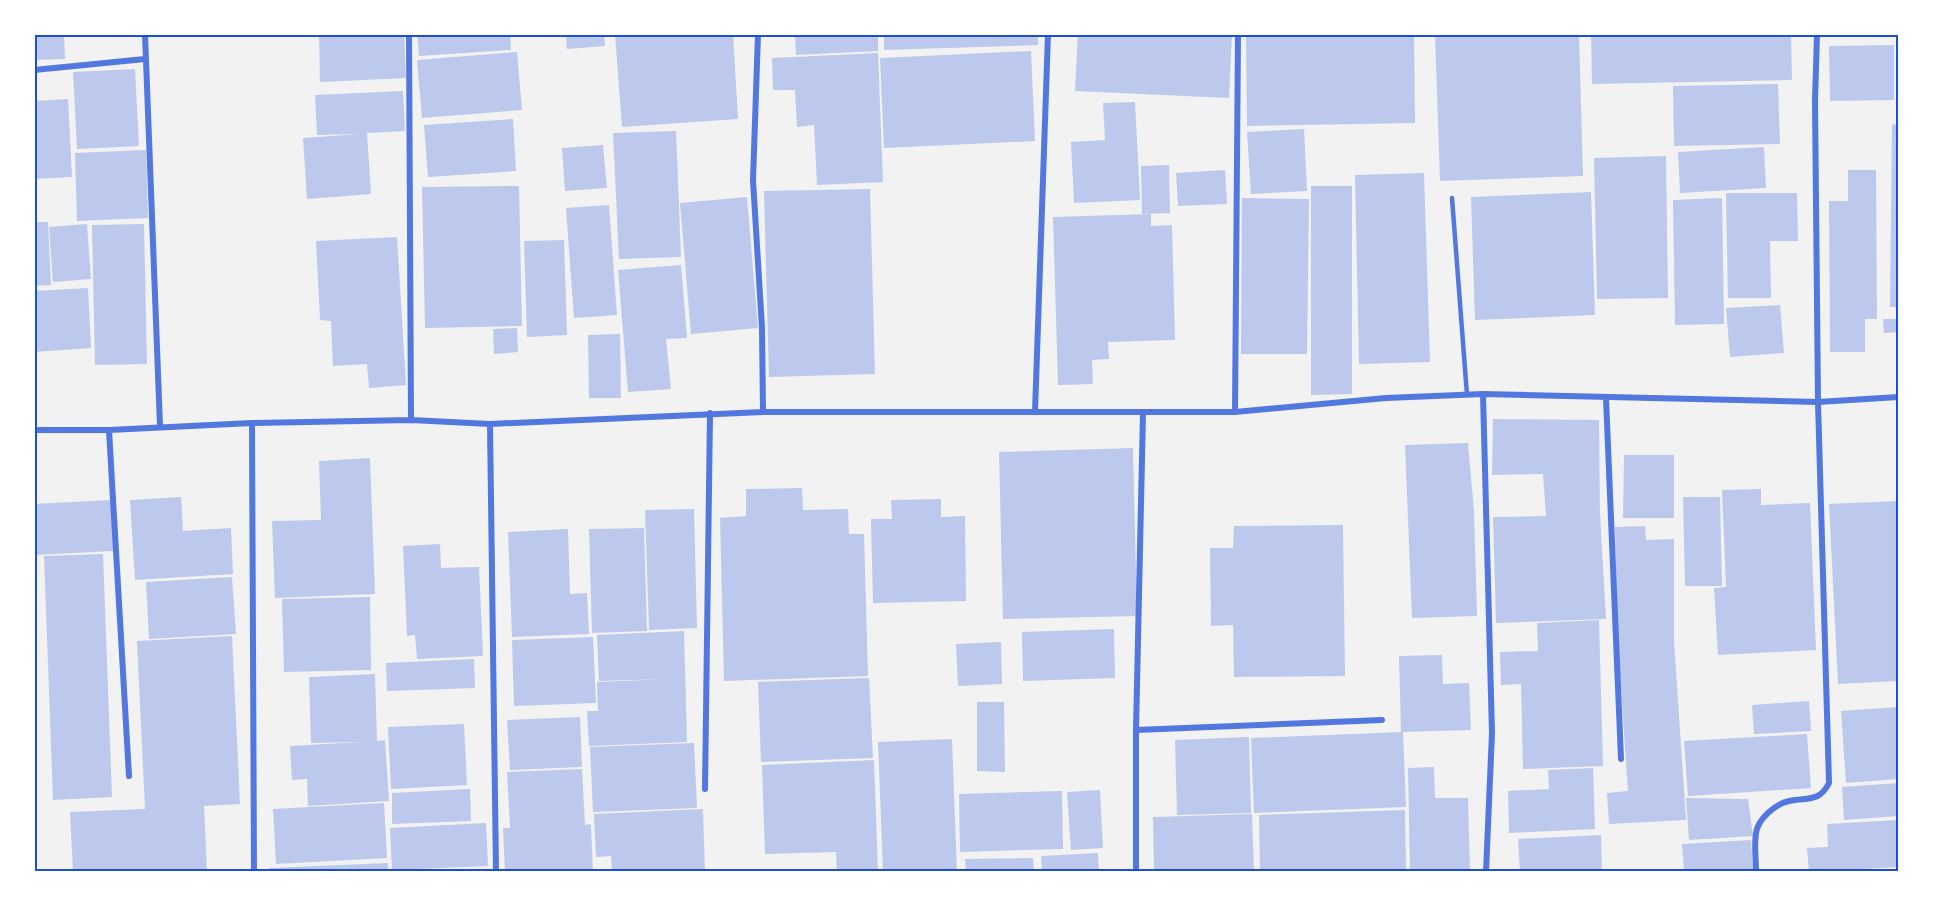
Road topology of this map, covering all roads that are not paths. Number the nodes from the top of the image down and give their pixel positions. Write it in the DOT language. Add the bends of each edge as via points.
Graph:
graph roads {
  1 [pos="145,34"];
  2 [pos="409,34"];
  3 [pos="758,34"];
  4 [pos="1048,34"];
  5 [pos="1238,34"];
  6 [pos="1817,34"];
  7 [pos="145,58"];
  8 [pos="34,70"];
  9 [pos="1452,198"];
  10 [pos="1483,394"];
  11 [pos="1467,395"];
  12 [pos="1899,397"];
  13 [pos="1606,398"];
  14 [pos="1818,402"];
  15 [pos="763,412"];
  16 [pos="1035,412"];
  17 [pos="1235,412"];
  18 [pos="710,413"];
  19 [pos="1143,413"];
  20 [pos="411,420"];
  21 [pos="252,423"];
  22 [pos="490,424"];
  23 [pos="160,426"];
  24 [pos="34,430"];
  25 [pos="109,430"];
  26 [pos="1382,720"];
  27 [pos="1136,730"];
  28 [pos="1621,759"];
  29 [pos="129,776"];
  30 [pos="705,789"];
  31 [pos="254,872"];
  32 [pos="496,872"];
  33 [pos="1136,872"];
  34 [pos="1486,872"];
  35 [pos="1756,872"];
  1 -- 7 [label="street"];
  2 -- 20 [label="street"];
  3 -- 15 [label="street" via="753,180"];
  4 -- 16 [label="street"];
  5 -- 17 [label="street"];
  6 -- 14 [label="street"];
  7 -- 8 [label="street"];
  7 -- 23 [label="street"];
  9 -- 11 [label="lane"];
  10 -- 11 [label="street"];
  10 -- 13 [label="street"];
  10 -- 34 [label="street" via="1492,734"];
  11 -- 17 [label="street"];
  12 -- 14 [label="street"];
  13 -- 14 [label="street"];
  13 -- 28 [label="street"];
  14 -- 35 [label="street" via="1829,783 1815,798 1787,801 1760,822 1756,833"];
  15 -- 16 [label="street"];
  15 -- 18 [label="street"];
  16 -- 19 [label="street"];
  17 -- 19 [label="street"];
  18 -- 22 [label="street"];
  18 -- 30 [label="street"];
  19 -- 27 [label="street"];
  20 -- 21 [label="street"];
  20 -- 22 [label="street"];
  21 -- 23 [label="street"];
  21 -- 31 [label="street"];
  22 -- 32 [label="street"];
  23 -- 25 [label="street"];
  24 -- 25 [label="street"];
  25 -- 29 [label="street"];
  26 -- 27 [label="street"];
  27 -- 33 [label="street"];
}
